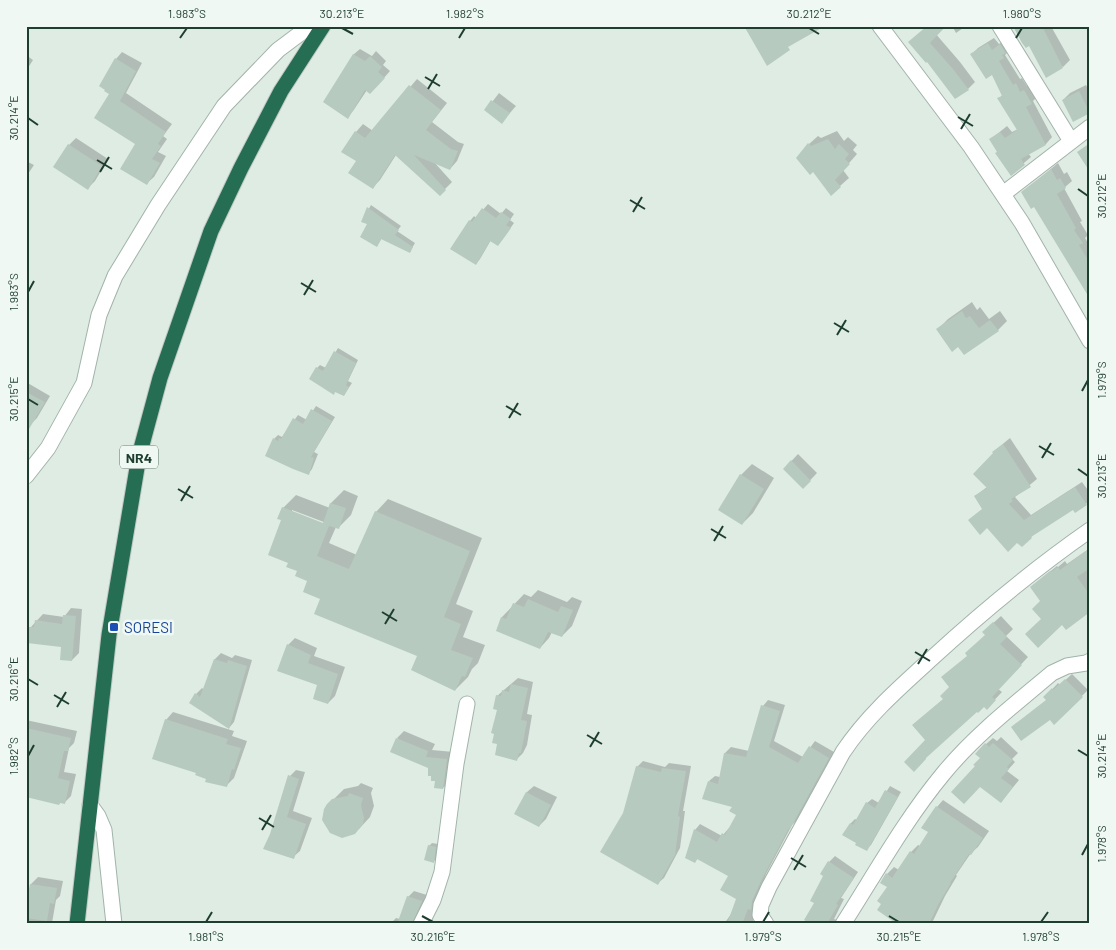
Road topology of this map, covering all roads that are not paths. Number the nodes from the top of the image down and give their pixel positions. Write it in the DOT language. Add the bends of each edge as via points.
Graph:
graph roads {
  1 [pos="310,26"];
  2 [pos="323,26"];
  3 [pos="880,26"];
  4 [pos="1000,26"];
  5 [pos="1090,127"];
  6 [pos="1071,141"];
  7 [pos="1003,194"];
  8 [pos="1090,340"];
  9 [pos="26,476"];
  10 [pos="1090,530"];
  11 [pos="1090,661"];
  12 [pos="467,704"];
  13 [pos="90,805"];
  14 [pos="77,924"];
  15 [pos="114,924"];
  16 [pos="421,924"];
  17 [pos="766,924"];
  18 [pos="843,924"];
  1 -- 9 [label="street" via="278,50 224,106 158,205 115,276 99,315 84,383 48,448"];
  2 -- 13 [label="highway, NR4" via="282,91 211,231 160,378 139,456 110,625"];
  3 -- 7 [label="street"];
  4 -- 6 [label="street"];
  5 -- 6 [label="street"];
  6 -- 7 [label="street"];
  7 -- 8 [label="street"];
  10 -- 17 [label="street" via="951,641 856,732 769,887 760,915"];
  11 -- 18 [label="street" via="1052,673 970,745 943,775 904,829"];
  12 -- 16 [label="street" via="442,872"];
  13 -- 14 [label="highway, NR4"];
  13 -- 15 [label="street" via="104,830"];
}
